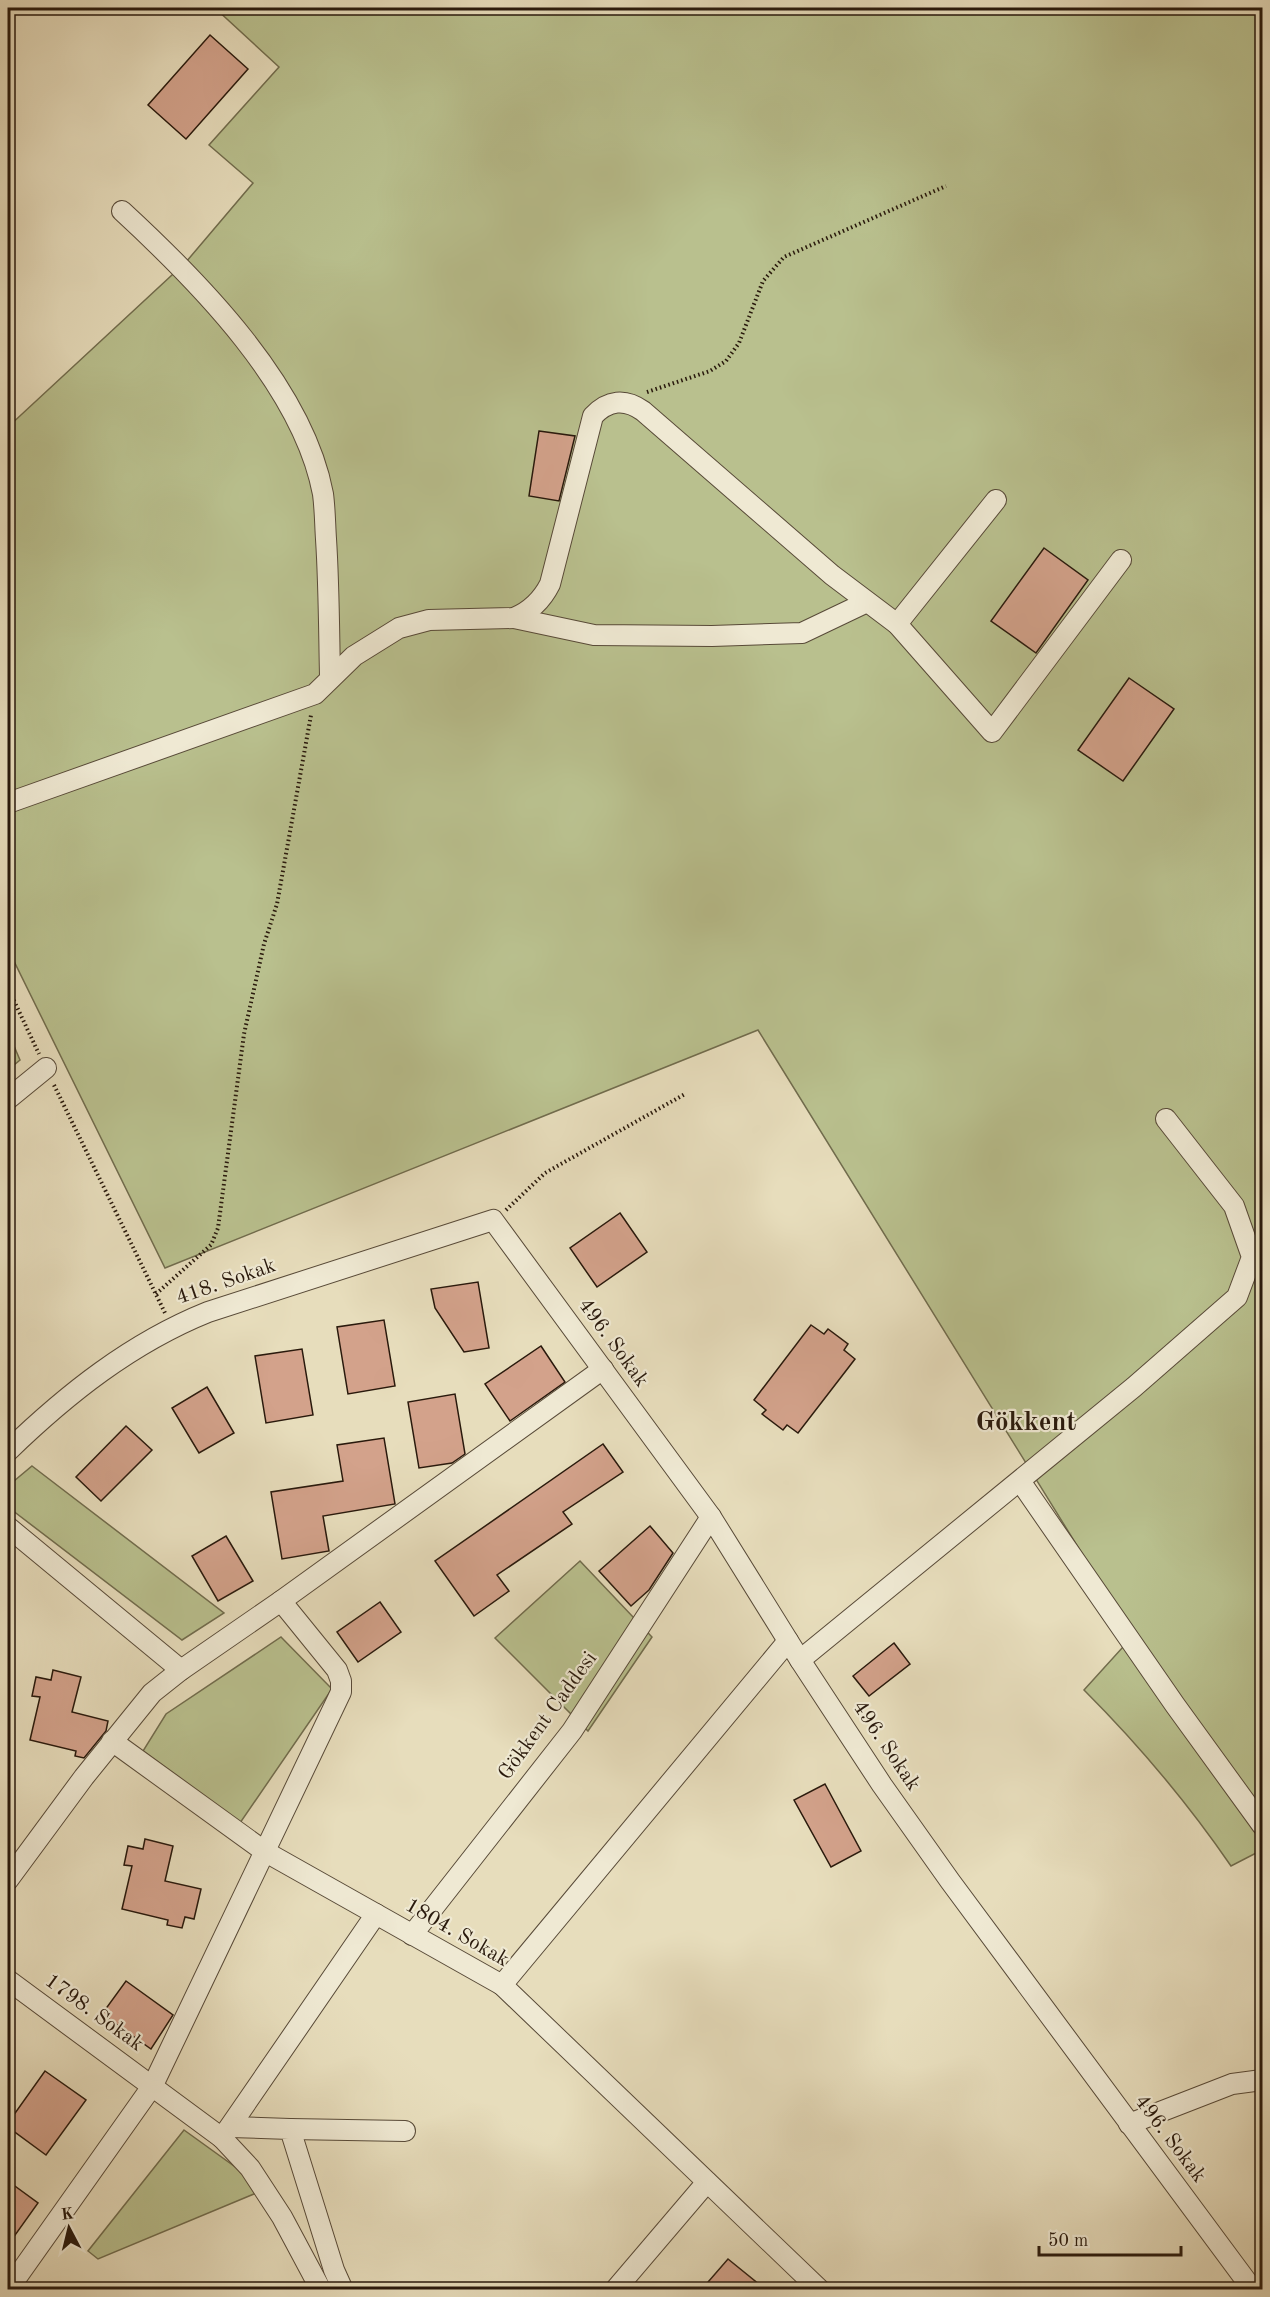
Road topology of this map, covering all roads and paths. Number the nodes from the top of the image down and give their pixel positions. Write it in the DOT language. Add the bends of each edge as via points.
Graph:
graph roads {
  1 [pos="946,186"];
  2 [pos="122,211"];
  3 [pos="614,402"];
  4 [pos="996,500"];
  5 [pos="1121,560"];
  6 [pos="867,602"];
  7 [pos="514,618"];
  8 [pos="897,624"];
  9 [pos="330,676"];
  10 [pos="315,694"];
  11 [pos="8,802"];
  12 [pos="8,988"];
  13 [pos="46,1068"];
  14 [pos="685,1094"];
  15 [pos="8,1099"];
  16 [pos="1166,1119"];
  17 [pos="493,1220"];
  18 [pos="1257,1263"];
  19 [pos="603,1369"];
  20 [pos="8,1451"];
  21 [pos="1020,1481"];
  22 [pos="711,1516"];
  23 [pos="8,1527"];
  24 [pos="281,1602"];
  25 [pos="788,1641"];
  26 [pos="800,1660"];
  27 [pos="181,1670"];
  28 [pos="112,1741"];
  29 [pos="1263,1825"];
  30 [pos="264,1851"];
  31 [pos="8,1880"];
  32 [pos="376,1914"];
  33 [pos="412,1935"];
  34 [pos="8,1980"];
  35 [pos="502,1985"];
  36 [pos="1263,2080"];
  37 [pos="153,2085"];
  38 [pos="1130,2124"];
  39 [pos="290,2129"];
  40 [pos="405,2131"];
  41 [pos="226,2133"];
  42 [pos="707,2182"];
  43 [pos="9,2284"];
  44 [pos="321,2289"];
  45 [pos="343,2289"];
  46 [pos="615,2289"];
  47 [pos="820,2289"];
  48 [pos="1253,2289"];
  1 -- 3 [label="path" via="784,257 763,281 740,343 726,362 710,371"];
  2 -- 9 [label="street" via="228,321 268,373 303,433 323,496"];
  3 -- 6 [label="street" via="630,403 643,411"];
  3 -- 7 [label="street" via="593,416 550,584 540,601"];
  4 -- 8 [label="street"];
  5 -- 8 [label="street" via="992,732"];
  6 -- 7 [label="street" via="802,633 594,635"];
  6 -- 8 [label="street"];
  7 -- 9 [label="street" via="414,623 381,637"];
  9 -- 10 [label="street"];
  10 -- 11 [label="street"];
  10 -- 13 [label="path" via="277,904 244,1034 218,1228 211,1245 156,1294"];
  12 -- 13 [label="path"];
  13 -- 15 [label="street"];
  14 -- 17 [label="path" via="545,1173"];
  16 -- 18 [label="street" via="1234,1206"];
  17 -- 19 [label="street, 496. Sokak"];
  17 -- 20 [label="street, 418. Sokak" via="180,1323 98,1374"];
  18 -- 21 [label="street" via="1237,1297"];
  19 -- 22 [label="street, 496. Sokak"];
  19 -- 24 [label="street"];
  21 -- 26 [label="street"];
  21 -- 29 [label="street" via="1174,1705"];
  22 -- 25 [label="street, 496. Sokak"];
  22 -- 33 [label="street, Gökkent Caddesi" via="572,1731"];
  23 -- 27 [label="street"];
  24 -- 27 [label="street"];
  24 -- 30 [label="street" via="337,1670 341,1692"];
  25 -- 26 [label="street, 496. Sokak"];
  25 -- 35 [label="street"];
  26 -- 38 [label="street, 496. Sokak" via="950,1881"];
  27 -- 28 [label="street" via="152,1693"];
  28 -- 30 [label="street, 1804. Sokak"];
  28 -- 31 [label="street"];
  30 -- 32 [label="street, 1804. Sokak"];
  30 -- 37 [label="street"];
  32 -- 33 [label="street, 1804. Sokak"];
  32 -- 41 [label="street"];
  33 -- 35 [label="street, 1804. Sokak"];
  34 -- 37 [label="street, 1798. Sokak"];
  35 -- 42 [label="street, 1804. Sokak"];
  36 -- 38 [label="street" via="1232,2084"];
  37 -- 41 [label="street, 1798. Sokak"];
  37 -- 43 [label="street"];
  38 -- 48 [label="street, 496. Sokak"];
  39 -- 40 [label="street"];
  39 -- 41 [label="street"];
  39 -- 45 [label="street"];
  41 -- 44 [label="street, 1798. Sokak" via="282,2217"];
  42 -- 46 [label="street"];
  42 -- 47 [label="street, 1804. Sokak"];
}
